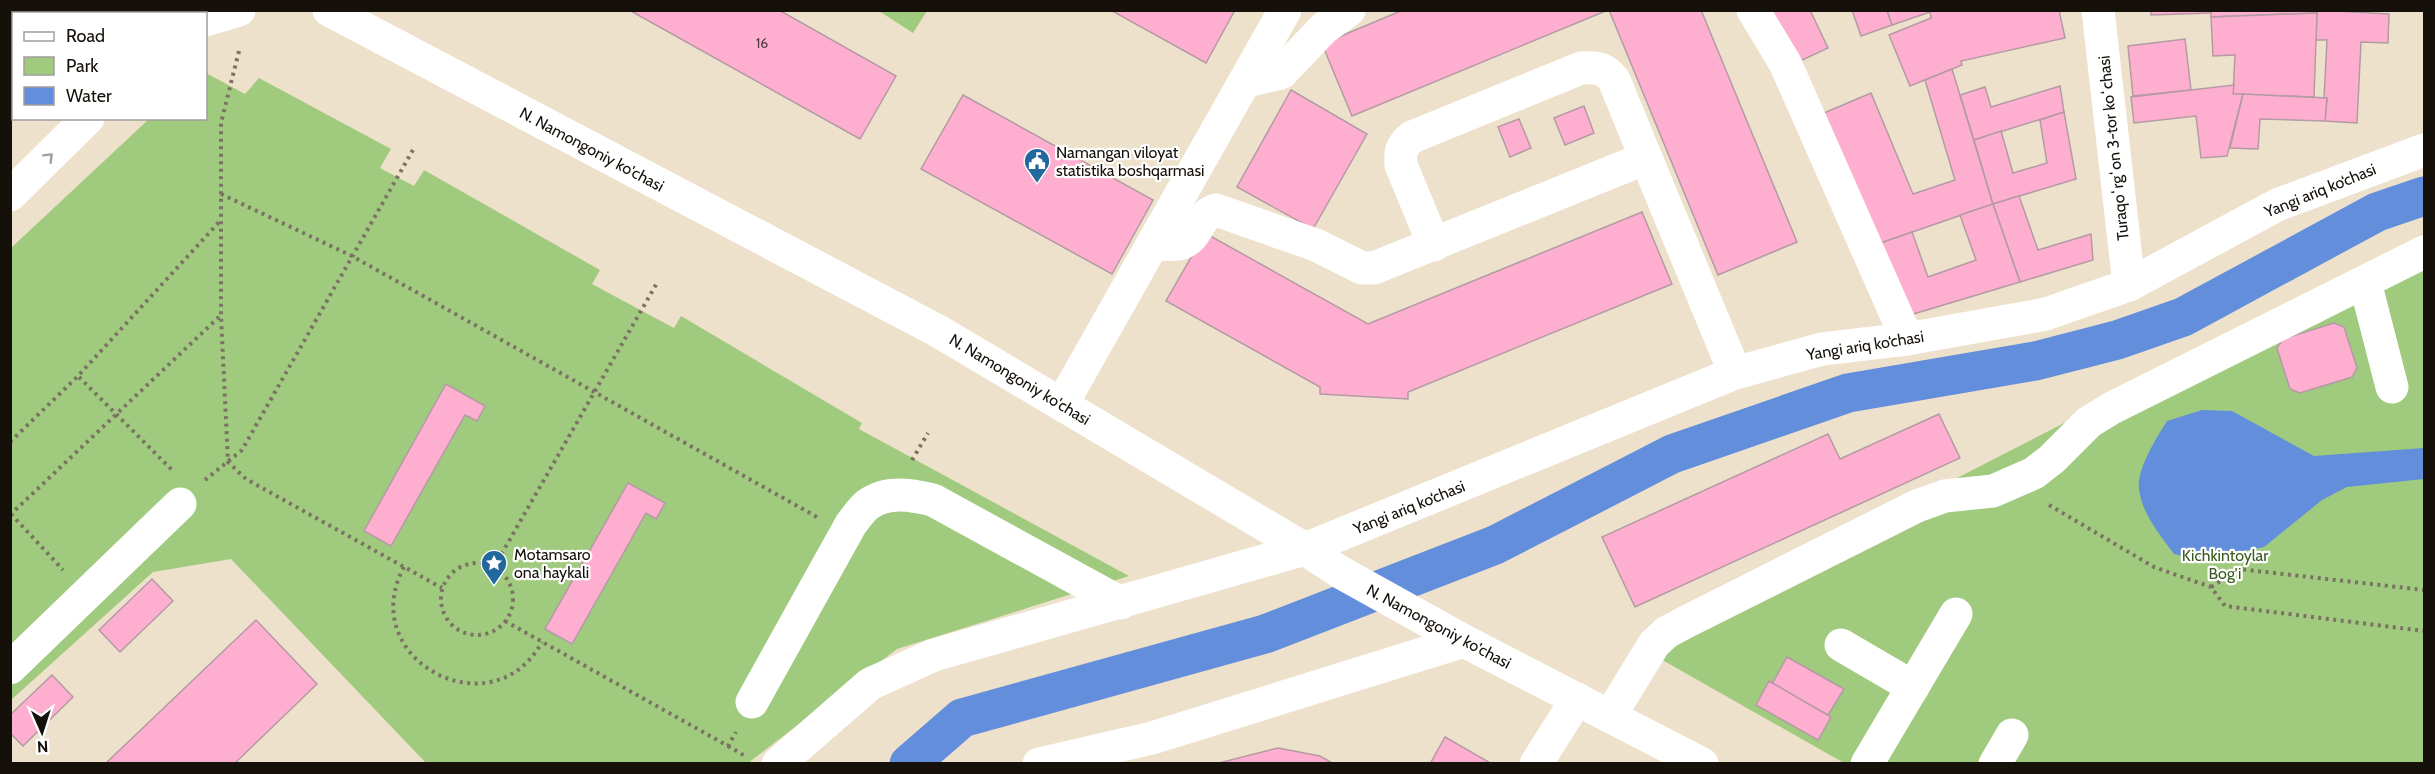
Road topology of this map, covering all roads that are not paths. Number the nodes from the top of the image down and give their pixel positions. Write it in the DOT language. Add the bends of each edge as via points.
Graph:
graph roads {
  1 [pos="239,10"];
  2 [pos="329,10"];
  3 [pos="1285,10"];
  4 [pos="1349,10"];
  5 [pos="1753,10"];
  6 [pos="2098,10"];
  7 [pos="207,20"];
  8 [pos="1247,81"];
  9 [pos="86,120"];
  10 [pos="2421,145"];
  11 [pos="1646,158"];
  12 [pos="10,195"];
  13 [pos="1153,244"];
  14 [pos="1434,245"];
  15 [pos="2424,252"];
  16 [pos="2365,282"];
  17 [pos="2129,285"];
  18 [pos="1907,339"];
  19 [pos="1736,373"];
  20 [pos="2392,387"];
  21 [pos="1062,404"];
  22 [pos="187,497"];
  23 [pos="1305,549"];
  24 [pos="1121,603"];
  25 [pos="1956,614"];
  26 [pos="1464,640"];
  27 [pos="1841,645"];
  28 [pos="10,668"];
  29 [pos="1912,687"];
  30 [pos="1577,699"];
  31 [pos="752,702"];
  32 [pos="1610,716"];
  33 [pos="2012,735"];
  34 [pos="778,764"];
  35 [pos="1039,764"];
  36 [pos="1536,764"];
  37 [pos="1702,764"];
  38 [pos="1867,764"];
  39 [pos="1995,764"];
  1 -- 7 [label="street"];
  2 -- 21 [label="street, N. Namongoniy ko'chasi" via="938,331"];
  3 -- 8 [label="street"];
  4 -- 8 [label="street" via="1324,28 1281,73"];
  5 -- 18 [label="street" via="1785,63"];
  6 -- 17 [label="street, Turaqoʻrgʻon 3-tor koʻchasi"];
  8 -- 13 [label="street"];
  12 -- 9 [label="street, one-way"];
  10 -- 17 [label="street, Yangi ariq ko‘chasi" via="2277,205"];
  11 -- 14 [label="street"];
  11 -- 14 [label="street" via="1614,80 1597,66 1581,68 1507,98 1403,144 1401,165"];
  11 -- 19 [label="street"];
  13 -- 14 [label="street" via="1190,239 1207,213 1216,210 1316,245 1362,268 1388,264"];
  13 -- 21 [label="street"];
  15 -- 16 [label="street"];
  16 -- 20 [label="street"];
  16 -- 32 [label="street" via="2112,408 2089,422 2034,472 1994,490 1945,496 1917,506 1667,632 1654,644"];
  17 -- 18 [label="street, Yangi ariq ko‘chasi" via="2046,314"];
  18 -- 19 [label="street, Yangi ariq ko‘chasi" via="1822,349"];
  19 -- 23 [label="street, Yangi ariq ko‘chasi"];
  21 -- 23 [label="street, N. Namongoniy ko'chasi"];
  22 -- 28 [label="street"];
  23 -- 24 [label="street, Yangi ariq ko‘chasi"];
  23 -- 26 [label="street, N. Namongoniy ko'chasi"];
  24 -- 31 [label="street" via="933,500 910,494 889,495 868,504 851,524"];
  24 -- 34 [label="street, Yangi ariq ko‘chasi" via="934,655 870,684"];
  25 -- 29 [label="street"];
  26 -- 30 [label="street, N. Namongoniy ko'chasi"];
  26 -- 35 [label="street" via="1152,738"];
  27 -- 29 [label="street"];
  29 -- 38 [label="street"];
  30 -- 32 [label="street, N. Namongoniy ko'chasi"];
  30 -- 36 [label="street"];
  32 -- 37 [label="street, N. Namongoniy ko'chasi"];
  33 -- 39 [label="street"];
}
